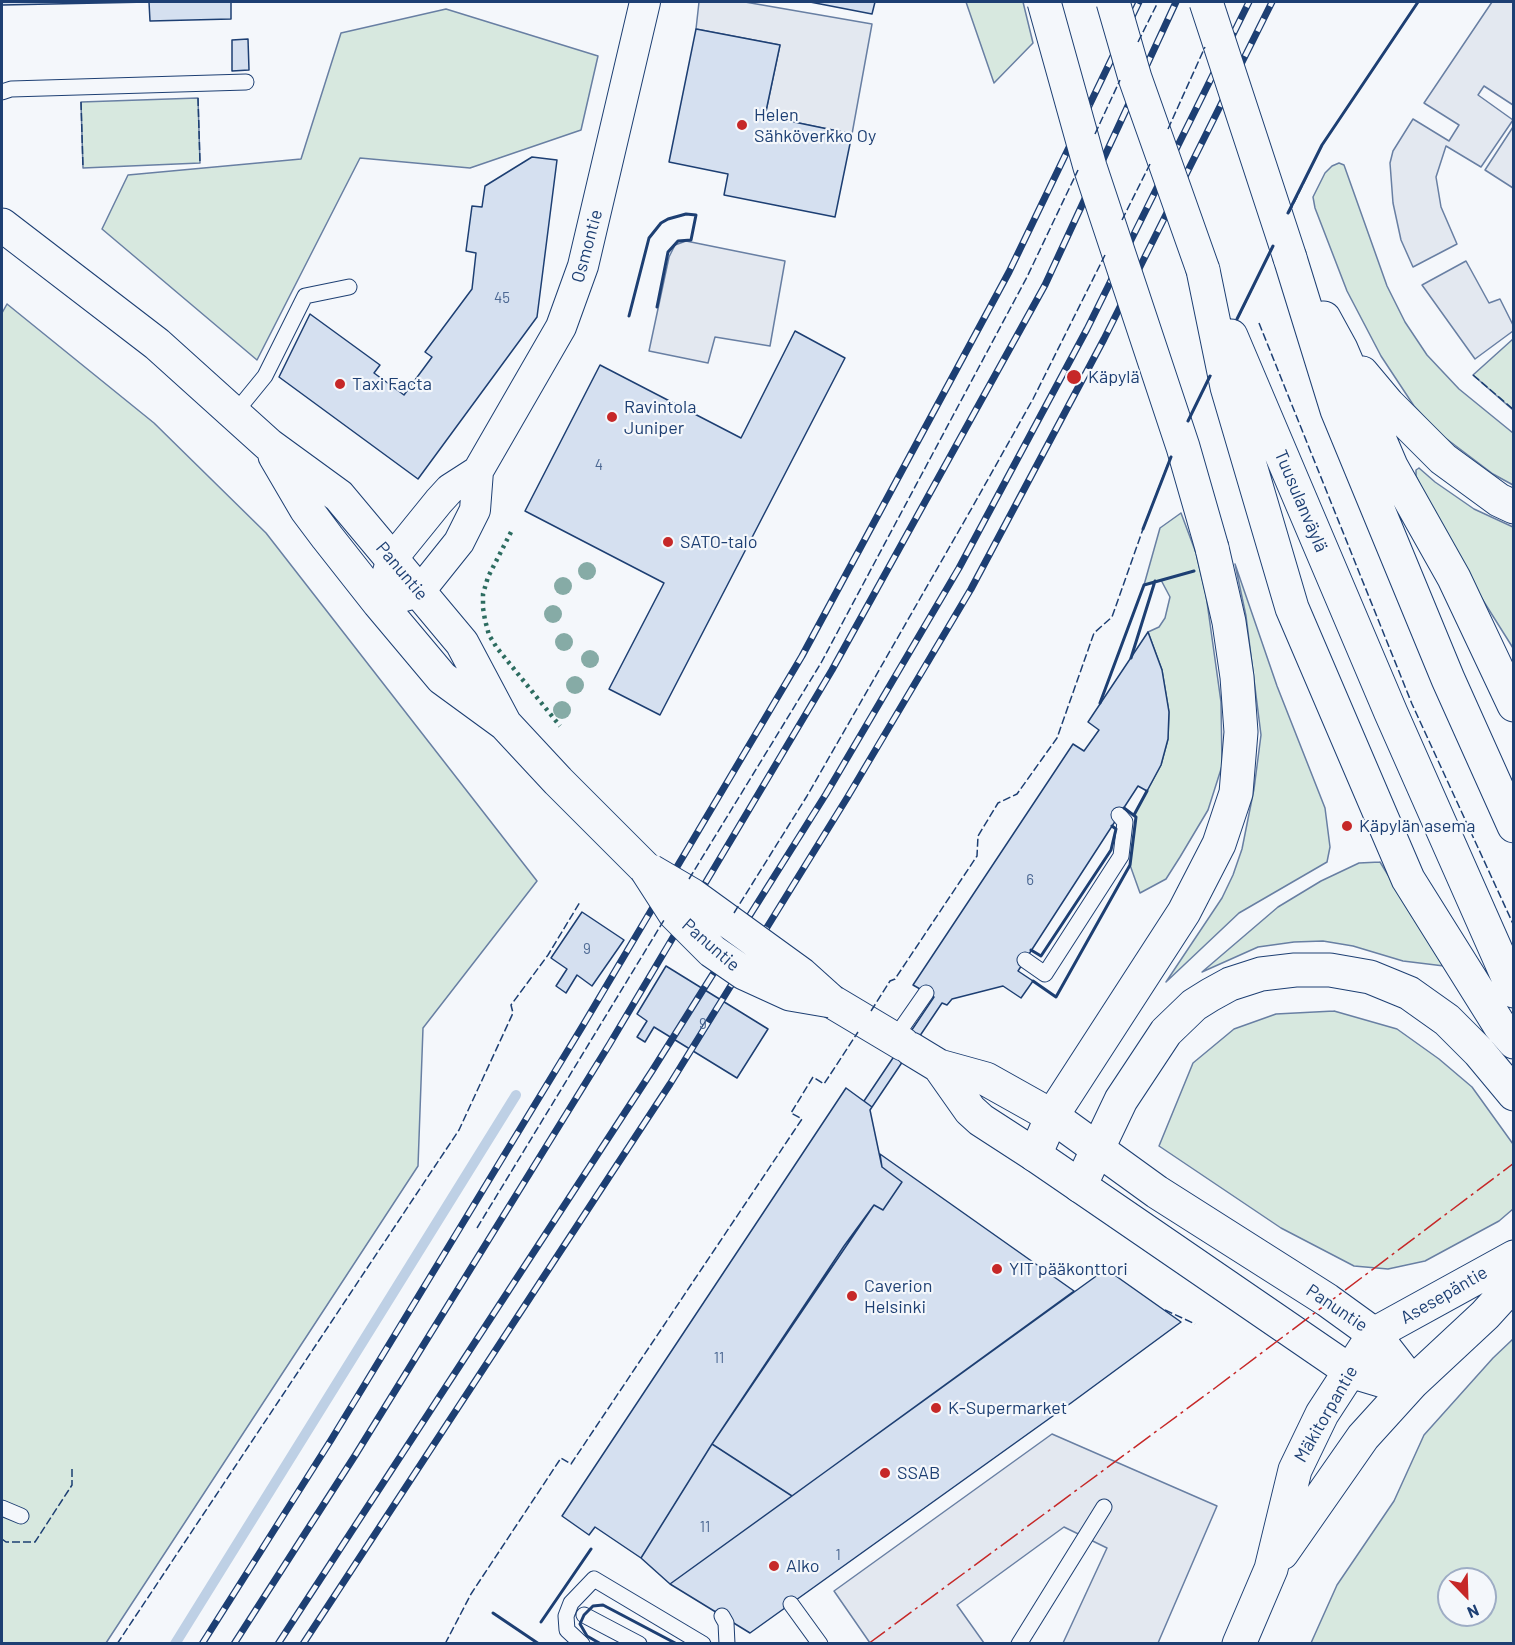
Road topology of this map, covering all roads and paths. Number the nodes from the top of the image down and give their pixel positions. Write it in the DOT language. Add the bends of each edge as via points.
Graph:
graph roads {
  1 [pos="645,2"];
  2 [pos="1044,2"];
  3 [pos="1113,2"];
  4 [pos="1206,2"];
  5 [pos="246,82"];
  6 [pos="2,92"];
  7 [pos="2,225"];
  8 [pos="1290,258"];
  9 [pos="1203,270"];
  10 [pos="349,287"];
  11 [pos="1341,349"];
  12 [pos="234,414"];
  13 [pos="268,446"];
  14 [pos="478,471"];
  15 [pos="1514,507"];
  16 [pos="392,559"];
  17 [pos="419,592"];
  18 [pos="378,603"];
  19 [pos="1514,705"];
  20 [pos="505,724"];
  21 [pos="1119,815"];
  22 [pos="1514,826"];
  23 [pos="1025,960"];
  24 [pos="1514,991"];
  25 [pos="926,993"];
  26 [pos="899,1042"];
  27 [pos="1514,1042"];
  28 [pos="939,1066"];
  29 [pos="1514,1094"];
  30 [pos="1052,1116"];
  31 [pos="1097,1149"];
  32 [pos="1035,1155"];
  33 [pos="1080,1186"];
  34 [pos="1514,1257"];
  35 [pos="1514,1283"];
  36 [pos="1374,1334"];
  37 [pos="1350,1371"];
  38 [pos="1412,1383"];
  39 [pos="1104,1507"];
  40 [pos="2,1508"];
  41 [pos="21,1516"];
  42 [pos="1271,1569"];
  43 [pos="791,1604"];
  44 [pos="584,1615"];
  45 [pos="722,1616"];
  46 [pos="582,1644"];
  47 [pos="639,1644"];
  48 [pos="703,1644"];
  49 [pos="727,1644"];
  50 [pos="820,1644"];
  51 [pos="1019,1644"];
  52 [pos="1239,1644"];
  1 -- 14 [label="street, Osmontie" via="571,303 542,362"];
  2 -- 30 [label="main road, bridge" via="1090,167 1183,447 1212,548 1229,622 1241,732 1236,793 1219,844 1184,912"];
  3 -- 9 [label="main road, Tuusulanväylä, bridge" via="1135,78"];
  4 -- 8 [label="main road, bridge"];
  5 -- 6 [label="lane"];
  7 -- 12 [label="main road, Panuntie" via="157,344"];
  8 -- 11 [label="main road"];
  8 -- 22 [label="main road" via="1337,410 1448,679"];
  9 -- 24 [label="main road, Tuusulanväylä"];
  9 -- 27 [label="main road" via="1227,387 1292,608 1408,879 1500,1026"];
  10 -- 12 [label="lane" via="305,296 265,376"];
  11 -- 15 [label="main road" via="1443,459"];
  11 -- 19 [label="main road" via="1391,466 1454,578"];
  12 -- 13 [label="main road, Panuntie"];
  13 -- 16 [label="main road, Panuntie" via="339,496"];
  13 -- 18 [label="main road, Panuntie" via="306,509"];
  14 -- 16 [label="street, Osmontie" via="450,489"];
  14 -- 17 [label="street, Osmontie" via="475,510 459,542"];
  16 -- 17 [label="main road, Panuntie"];
  16 -- 18 [label="street, Osmontie"];
  17 -- 18 [label="street"];
  17 -- 20 [label="main road, Panuntie" via="470,656"];
  18 -- 20 [label="main road, Panuntie" via="442,678"];
  20 -- 26 [label="main road, Panuntie, bridge" via="646,869 675,914 712,951 744,974 790,994 831,1001"];
  21 -- 23 [label="lane" via="1125,822 1121,856 1045,974"];
  25 -- 26 [label="lane"];
  26 -- 28 [label="main road, Panuntie"];
  28 -- 30 [label="main road, Panuntie" via="986,1079"];
  28 -- 32 [label="main road, Panuntie" via="970,1110"];
  29 -- 31 [label="main road" via="1447,1020 1409,993 1370,977 1330,970 1260,974 1230,984 1194,1005 1166,1032 1120,1100"];
  30 -- 31 [label="main road, Panuntie"];
  30 -- 32 [label="main road"];
  31 -- 33 [label="main road"];
  31 -- 36 [label="main road, Panuntie"];
  32 -- 33 [label="main road, Panuntie"];
  33 -- 37 [label="main road, Panuntie"];
  34 -- 36 [label="main road, Asesepäntie"];
  35 -- 38 [label="main road, Asesepäntie"];
  36 -- 37 [label="main road, Mäkitorpantie"];
  36 -- 38 [label="main road, Panuntie"];
  37 -- 38 [label="main road, Panuntie" via="1380,1380"];
  37 -- 42 [label="main road, Mäkitorpantie" via="1322,1414 1294,1470"];
  38 -- 42 [label="main road, Mäkitorpantie" via="1363,1437"];
  39 -- 51 [label="lane"];
  40 -- 41 [label="lane"];
  42 -- 52 [label="main road, Mäkitorpantie"];
  43 -- 50 [label="lane"];
  44 -- 47 [label="lane"];
  45 -- 49 [label="lane"];
  46 -- 48 [label="lane" via="567,1630 566,1616 571,1602 594,1580"];
}
